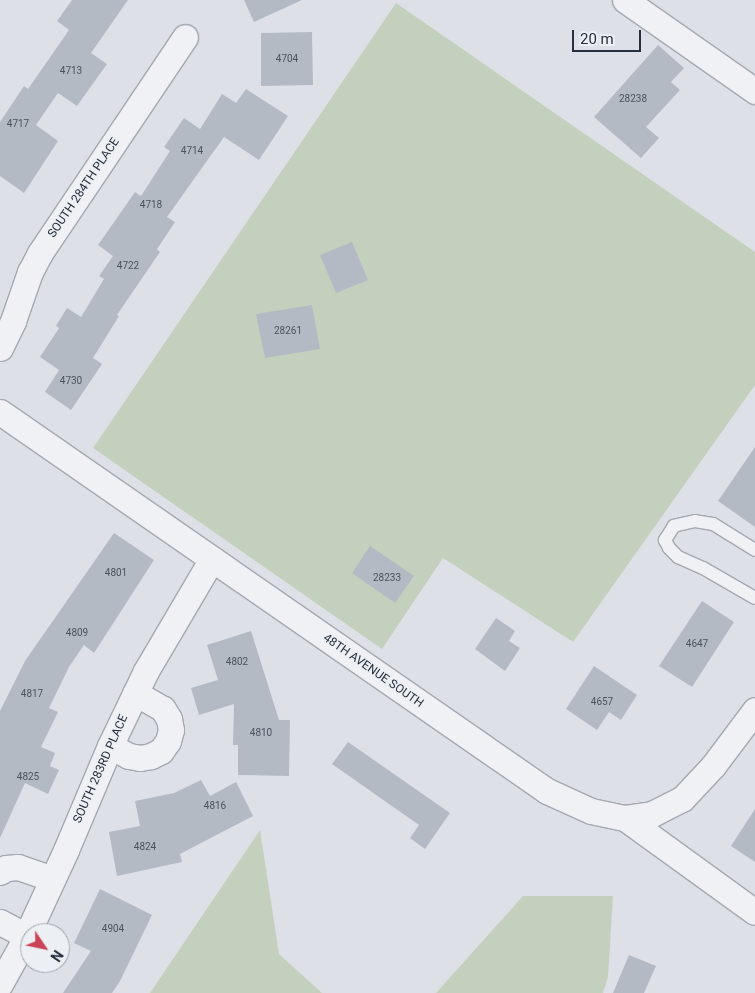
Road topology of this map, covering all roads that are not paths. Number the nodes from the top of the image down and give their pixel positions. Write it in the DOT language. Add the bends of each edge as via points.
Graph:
graph roads {
  1 [pos="625,0"];
  2 [pos="185,38"];
  3 [pos="755,91"];
  4 [pos="0,348"];
  5 [pos="0,412"];
  6 [pos="755,550"];
  7 [pos="212,559"];
  8 [pos="755,598"];
  9 [pos="135,693"];
  10 [pos="755,710"];
  11 [pos="110,746"];
  12 [pos="625,818"];
  13 [pos="0,872"];
  14 [pos="52,879"];
  15 [pos="755,912"];
  16 [pos="0,922"];
  17 [pos="32,923"];
  18 [pos="20,933"];
  19 [pos="20,947"];
  20 [pos="0,984"];
  1 -- 3 [label="street"];
  2 -- 4 [label="street, SOUTH 284TH PLACE" via="40,253"];
  5 -- 7 [label="street, 48TH AVENUE SOUTH"];
  6 -- 8 [label="lane" via="713,524 695,521 674,526 665,540 678,557"];
  7 -- 9 [label="street, SOUTH 283RD PLACE"];
  7 -- 12 [label="street, 48TH AVENUE SOUTH" via="547,791 591,811"];
  9 -- 11 [label="street, SOUTH 283RD PLACE"];
  9 -- 11 [label="street" via="163,709 171,730 168,741 161,751 140,758"];
  10 -- 12 [label="street" via="722,756 682,799 652,814"];
  11 -- 14 [label="street, SOUTH 283RD PLACE"];
  12 -- 15 [label="street, 48TH AVENUE SOUTH"];
  13 -- 14 [label="street" via="18,867"];
  14 -- 17 [label="street, SOUTH 283RD PLACE"];
  16 -- 18 [label="street"];
  19 -- 20 [label="street, SOUTH 283RD PLACE"];
}
